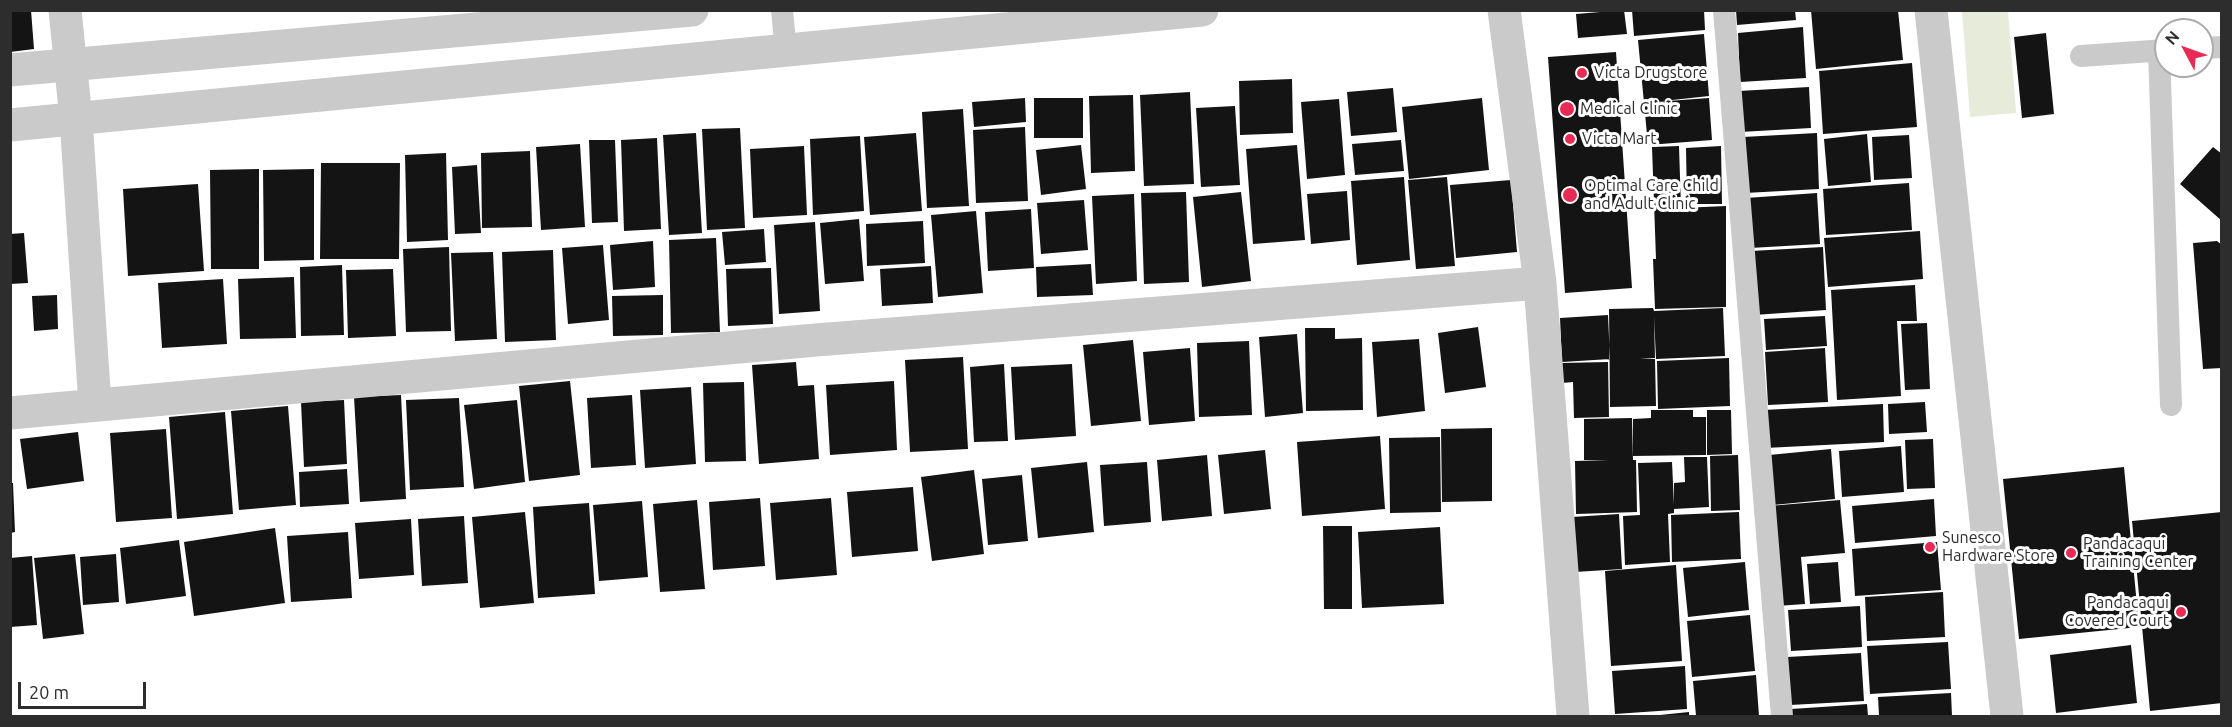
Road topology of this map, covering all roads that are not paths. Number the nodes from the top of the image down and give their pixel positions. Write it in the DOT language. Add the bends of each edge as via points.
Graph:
graph roads {
  1 [pos="65,10"];
  2 [pos="692,10"];
  3 [pos="782,10"];
  4 [pos="1202,10"];
  5 [pos="1504,10"];
  6 [pos="1724,10"];
  7 [pos="1931,10"];
  8 [pos="786,51"];
  9 [pos="2154,51"];
  10 [pos="2081,56"];
  11 [pos="70,64"];
  12 [pos="10,70"];
  13 [pos="2163,78"];
  14 [pos="76,119"];
  15 [pos="10,125"];
  16 [pos="1540,283"];
  17 [pos="95,405"];
  18 [pos="2171,405"];
  19 [pos="10,413"];
  20 [pos="1573,717"];
  21 [pos="1782,717"];
  22 [pos="2007,717"];
  1 -- 11 [label="street"];
  2 -- 11 [label="street"];
  3 -- 8 [label="lane"];
  4 -- 8 [label="street"];
  5 -- 16 [label="street"];
  6 -- 21 [label="lane"];
  7 -- 22 [label="street"];
  8 -- 14 [label="street"];
  9 -- 10 [label="lane"];
  11 -- 12 [label="street"];
  11 -- 14 [label="street"];
  13 -- 18 [label="lane"];
  14 -- 15 [label="street"];
  14 -- 17 [label="street"];
  16 -- 17 [label="street" via="816,340"];
  16 -- 20 [label="street"];
  17 -- 19 [label="street"];
}
